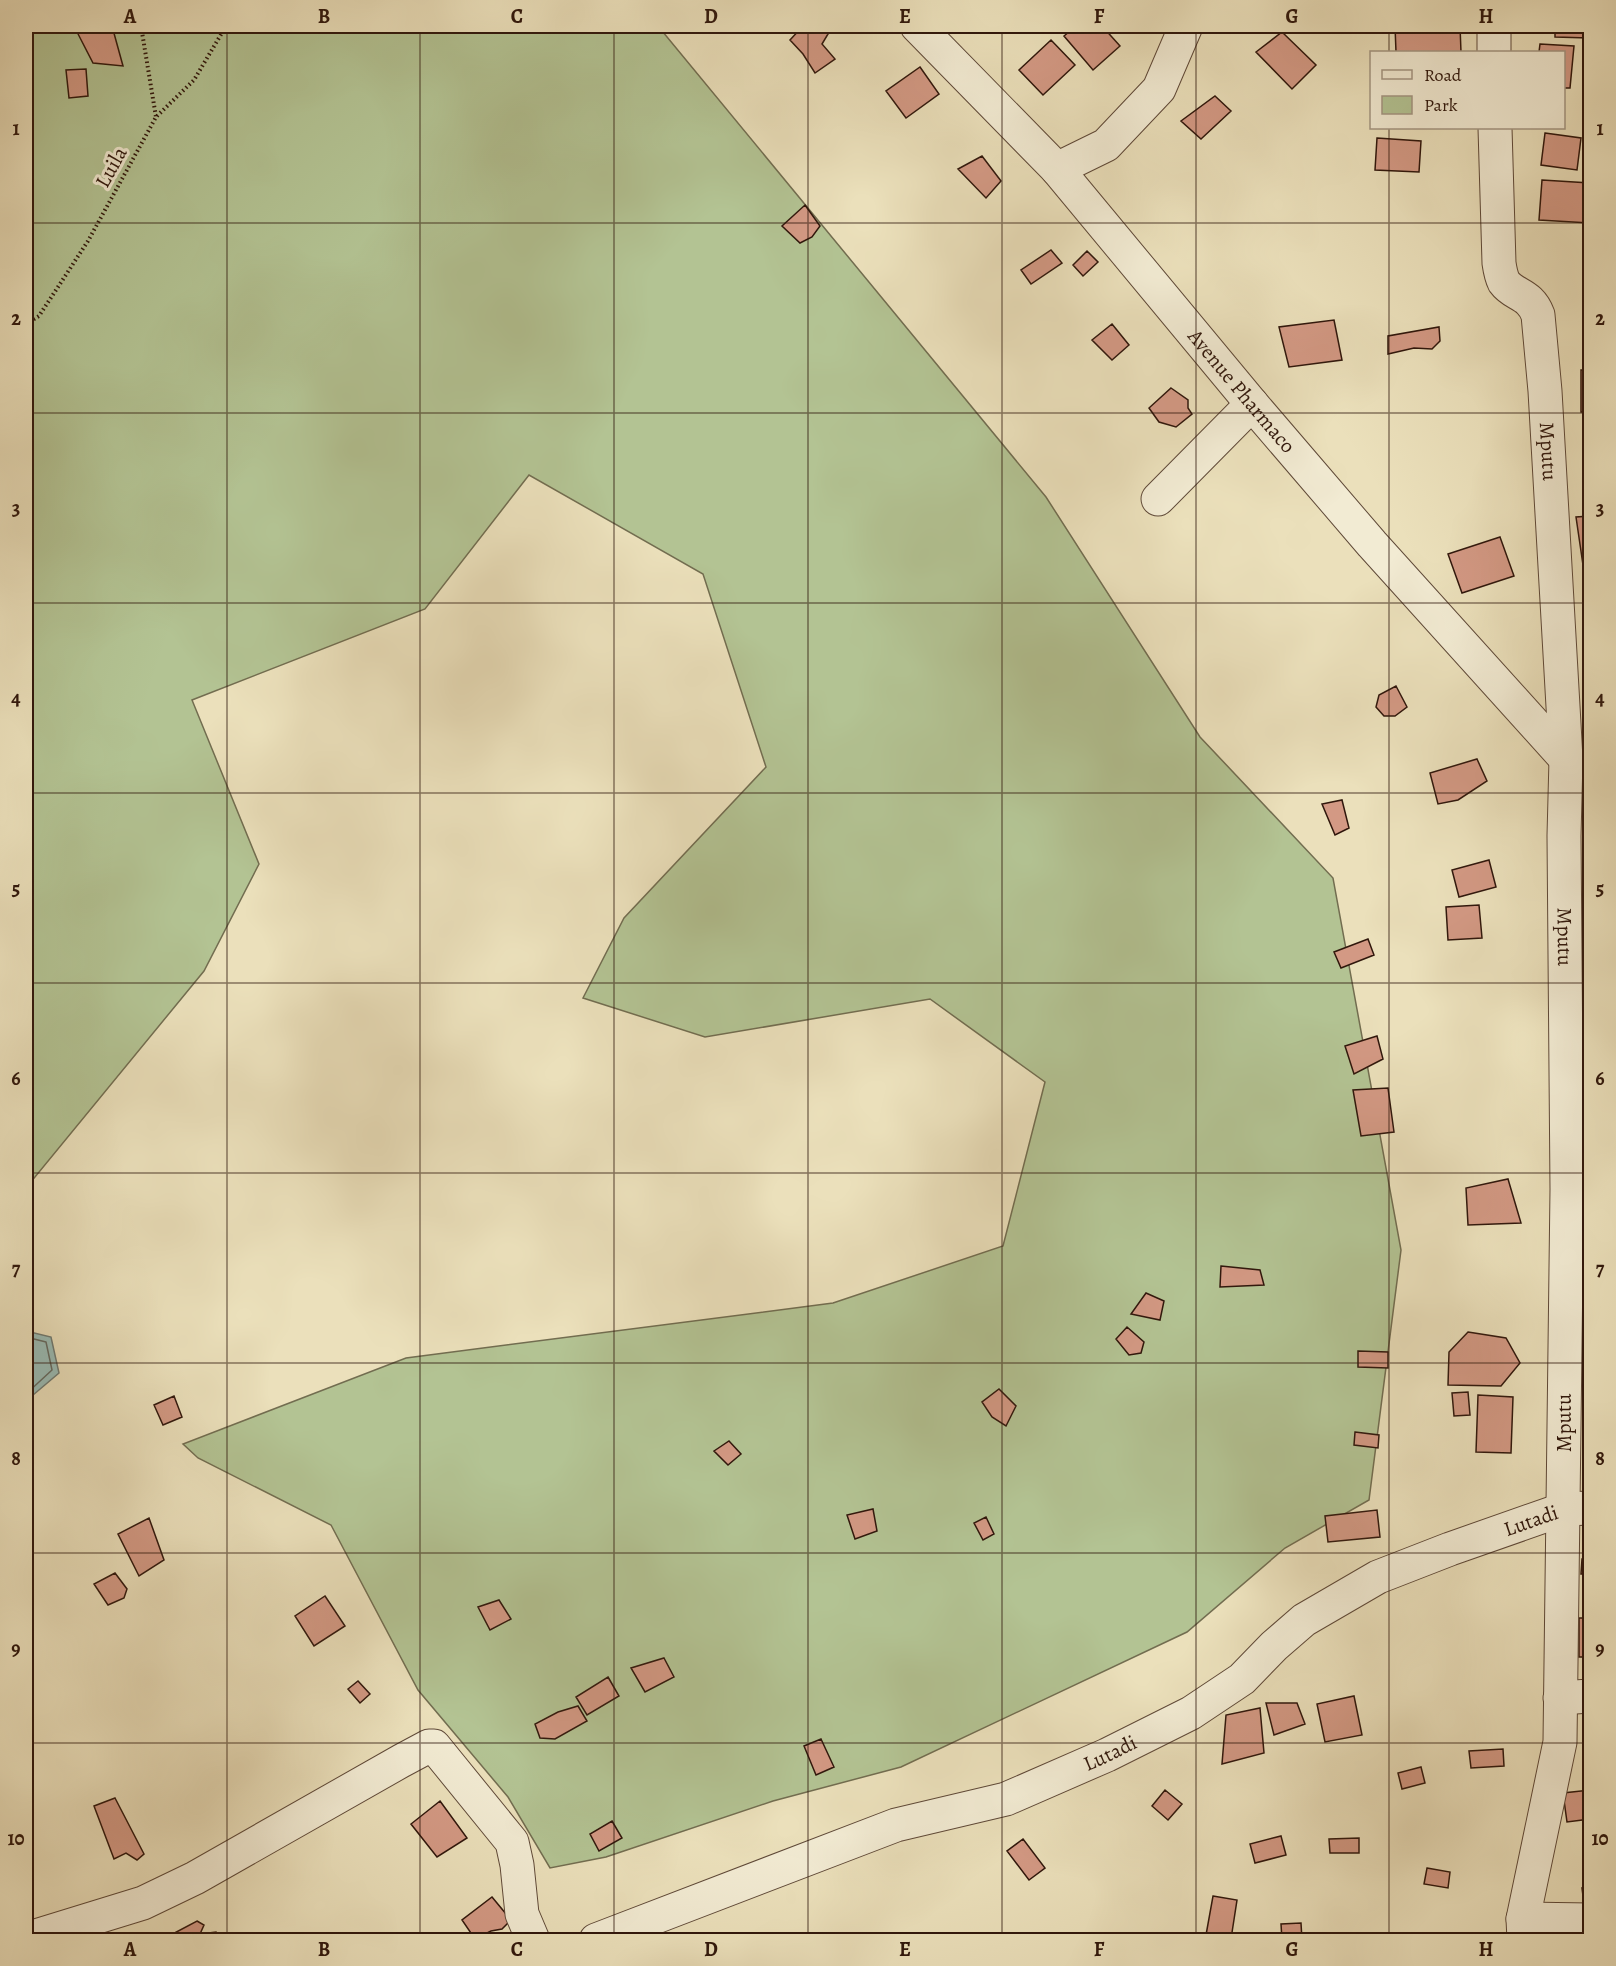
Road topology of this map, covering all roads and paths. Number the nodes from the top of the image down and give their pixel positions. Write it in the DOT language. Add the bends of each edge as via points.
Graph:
graph roads {
  1 [pos="141,26"];
  2 [pos="226,26"];
  3 [pos="917,26"];
  4 [pos="1186,26"];
  5 [pos="1494,26"];
  6 [pos="1494,51"];
  7 [pos="156,117"];
  8 [pos="1495,129"];
  9 [pos="1057,169"];
  10 [pos="26,324"];
  11 [pos="1252,404"];
  12 [pos="1158,499"];
  13 [pos="1566,759"];
  14 [pos="1579,1187"];
  15 [pos="1577,1508"];
  16 [pos="1575,1697"];
  17 [pos="1590,1920"];
  18 [pos="1524,1930"];
  19 [pos="26,1939"];
  20 [pos="534,1941"];
  21 [pos="596,1941"];
  1 -- 7 [label="path"];
  2 -- 7 [label="path, Luila" via="194,80"];
  3 -- 9 [label="street, Avenue Pharmaco"];
  4 -- 9 [label="street" via="1159,89 1107,146"];
  5 -- 6 [label="street"];
  7 -- 10 [label="path, Luila" via="88,241 39,316"];
  8 -- 13 [label="street, Mputu" via="1501,276 1526,297 1538,315"];
  9 -- 11 [label="street, Avenue Pharmaco"];
  11 -- 12 [label="street"];
  11 -- 13 [label="street, Avenue Pharmaco"];
  13 -- 14 [label="street, Mputu" via="1564,836"];
  14 -- 15 [label="street, Mputu"];
  15 -- 16 [label="street, Mputu"];
  15 -- 21 [label="street, Lutadi" via="1378,1577 1304,1620 1242,1679 1191,1713 1097,1759 1006,1799 896,1825"];
  16 -- 18 [label="street, Mputu" via="1560,1742"];
  17 -- 18 [label="street"];
  19 -- 20 [label="street" via="143,1903 434,1746 512,1842 522,1914"];
}
